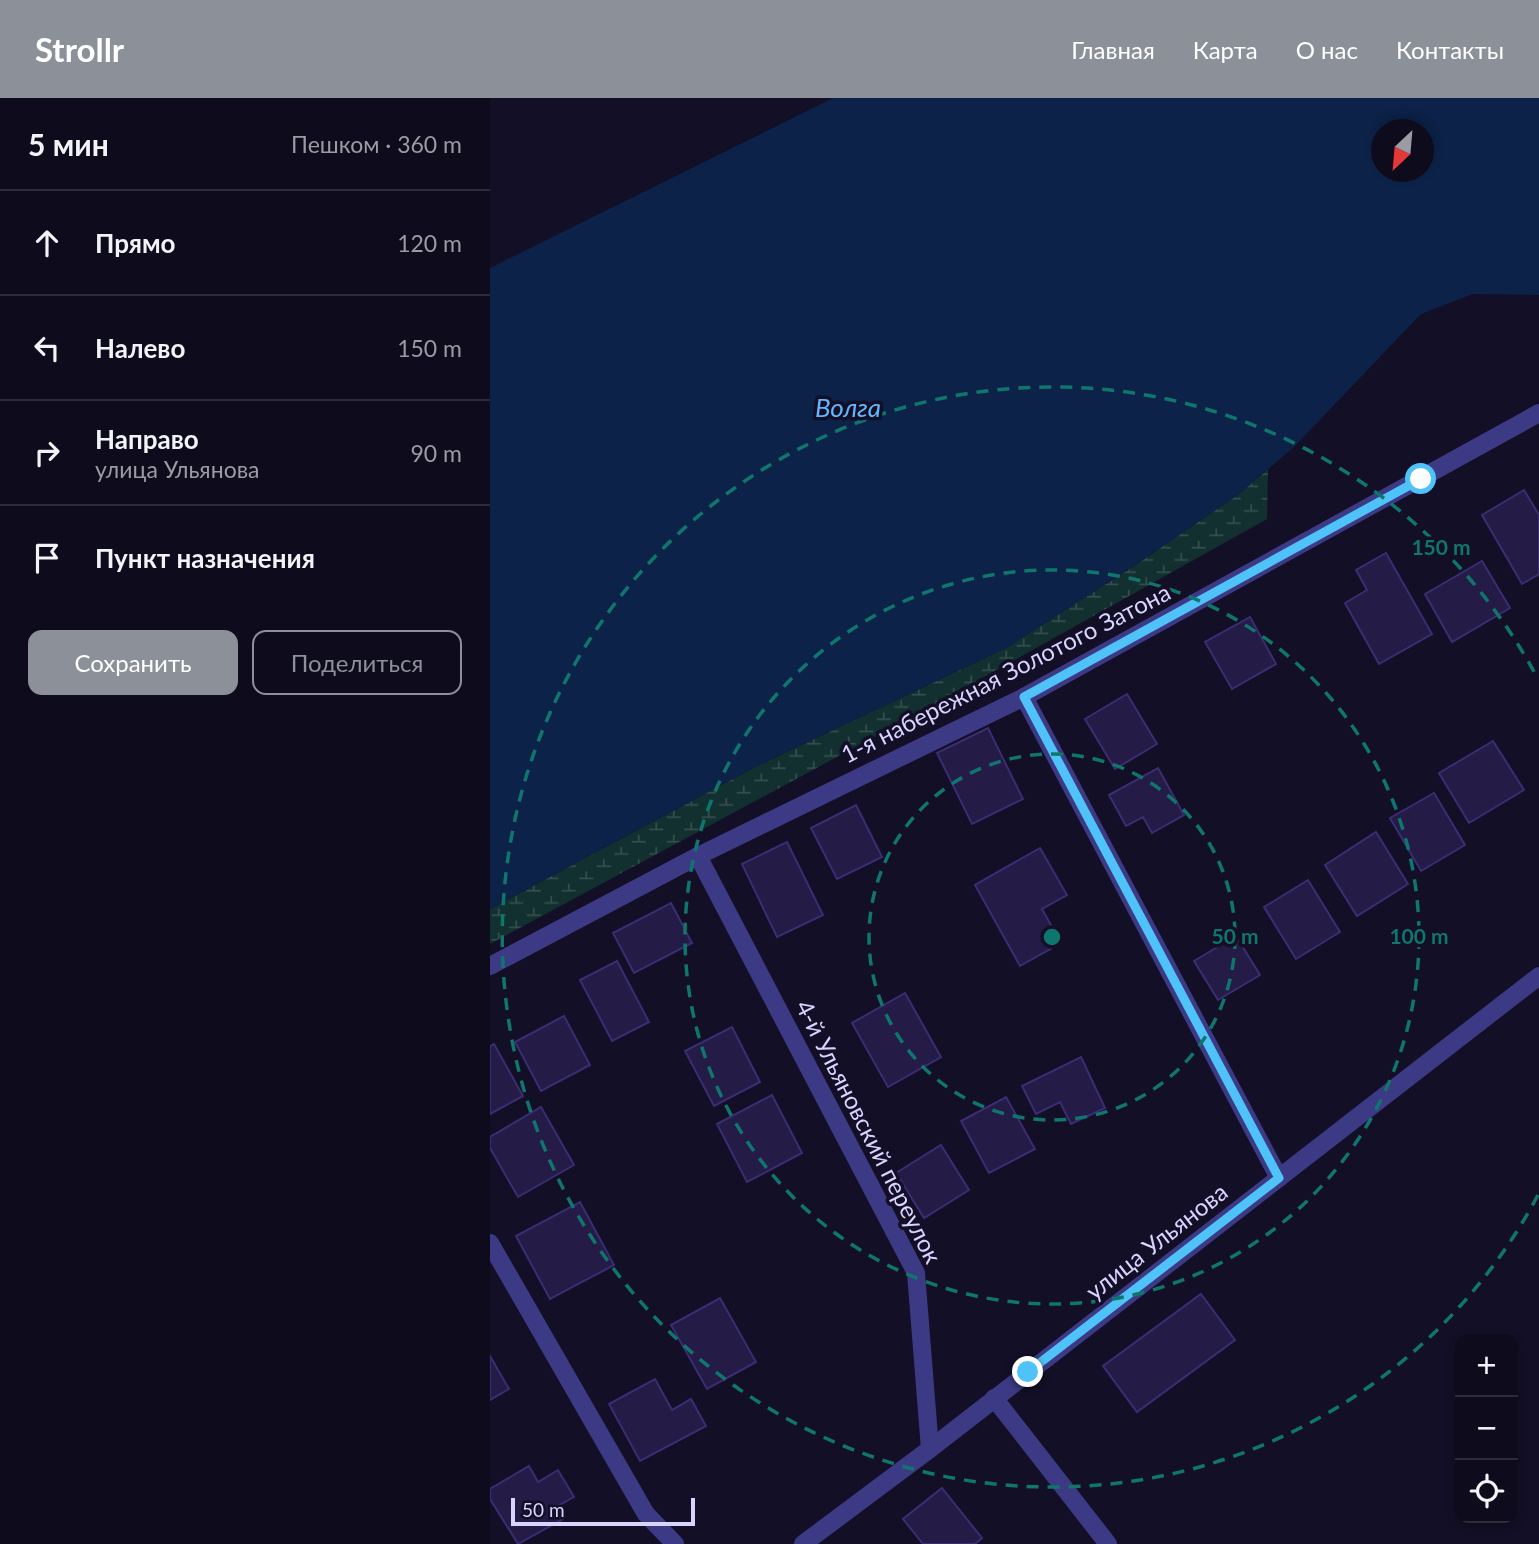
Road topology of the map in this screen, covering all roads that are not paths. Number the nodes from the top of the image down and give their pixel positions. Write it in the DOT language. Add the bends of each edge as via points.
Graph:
graph roads {
  1 [pos="1539,412"];
  2 [pos="1024,697"];
  3 [pos="698,856"];
  4 [pos="490,966"];
  5 [pos="1539,976"];
  6 [pos="1279,1178"];
  7 [pos="490,1242"];
  8 [pos="994,1398"];
  9 [pos="930,1449"];
  10 [pos="675,1544"];
  11 [pos="803,1544"];
  12 [pos="1108,1544"];
  1 -- 2 [label="street, 1-я набережная Золотого Затона"];
  2 -- 3 [label="street, 1-я набережная Золотого Затона"];
  2 -- 6 [label="street"];
  3 -- 4 [label="street, 1-я набережная Золотого Затона"];
  3 -- 9 [label="street, 4-й Ульяновский переулок" via="916,1273"];
  5 -- 6 [label="street, улица Ульянова"];
  6 -- 8 [label="street, улица Ульянова"];
  7 -- 10 [label="street" via="646,1514"];
  8 -- 9 [label="street, улица Ульянова"];
  8 -- 12 [label="street"];
  9 -- 11 [label="street, улица Ульянова"];
}
